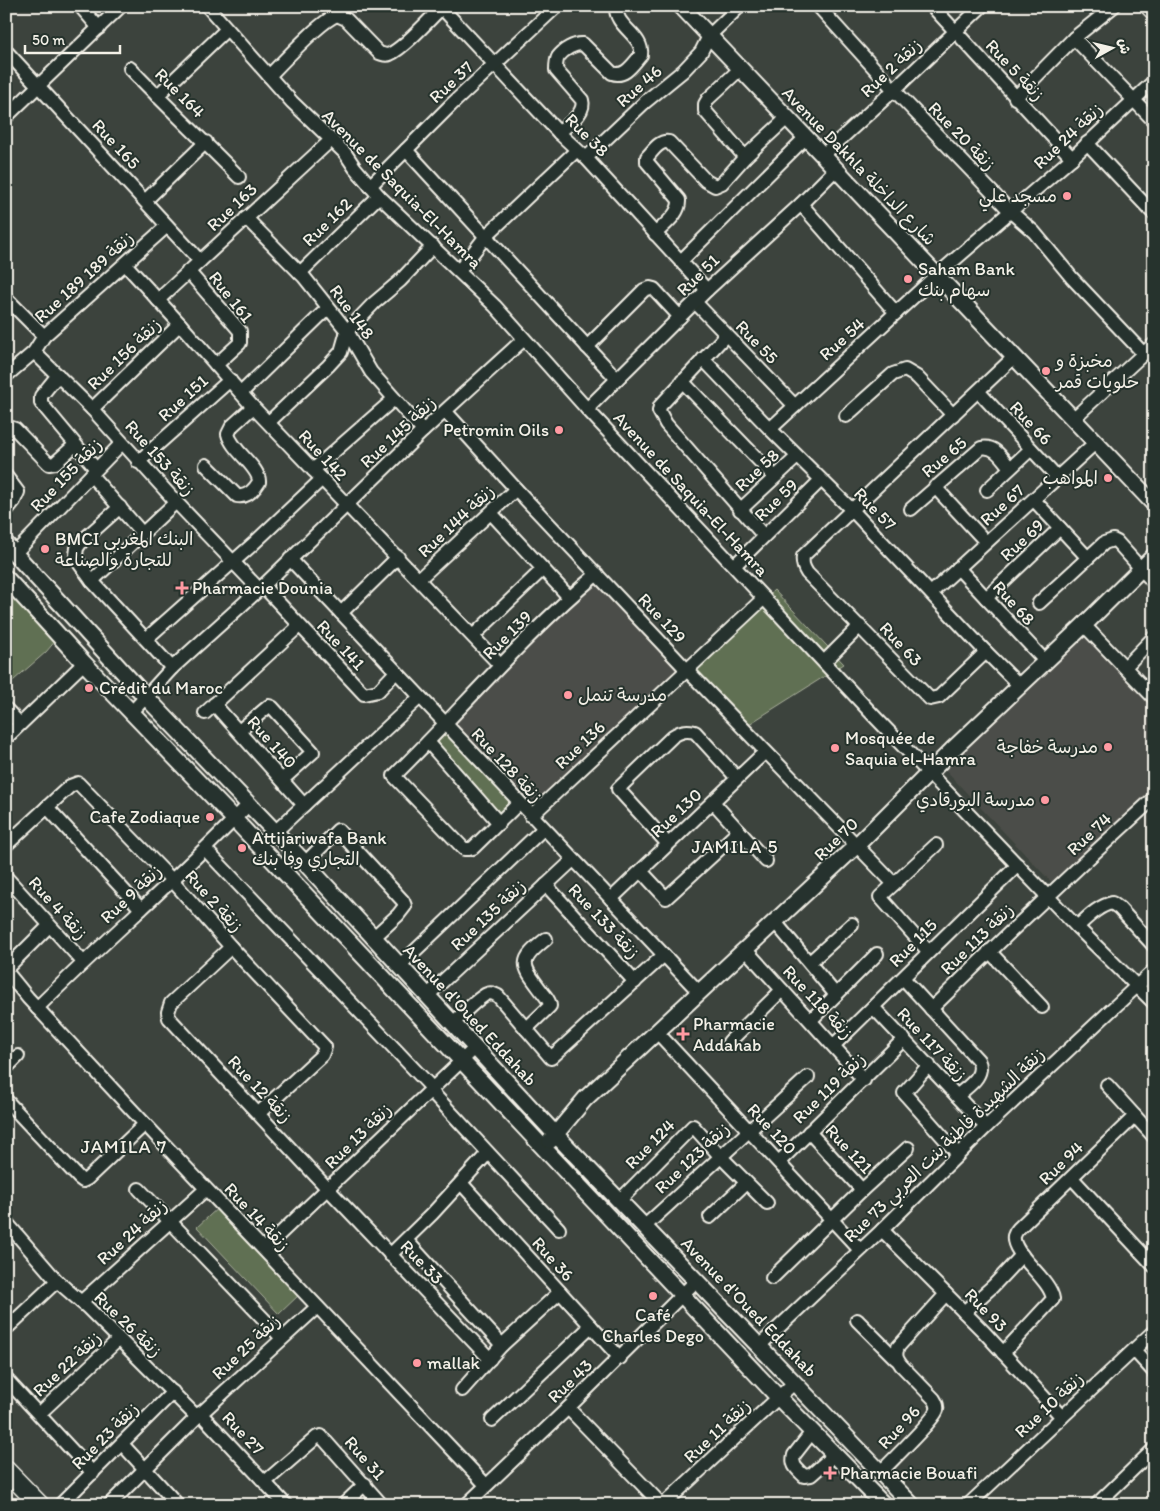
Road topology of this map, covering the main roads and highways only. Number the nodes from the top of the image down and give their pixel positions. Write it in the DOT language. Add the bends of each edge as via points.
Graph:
graph roads {
  1 [pos="1150,6"];
  2 [pos="1154,10"];
  3 [pos="6,1470"];
  4 [pos="40,1505"];
  1 -- 2 [label="main road"];
  3 -- 4 [label="main road"];
}
